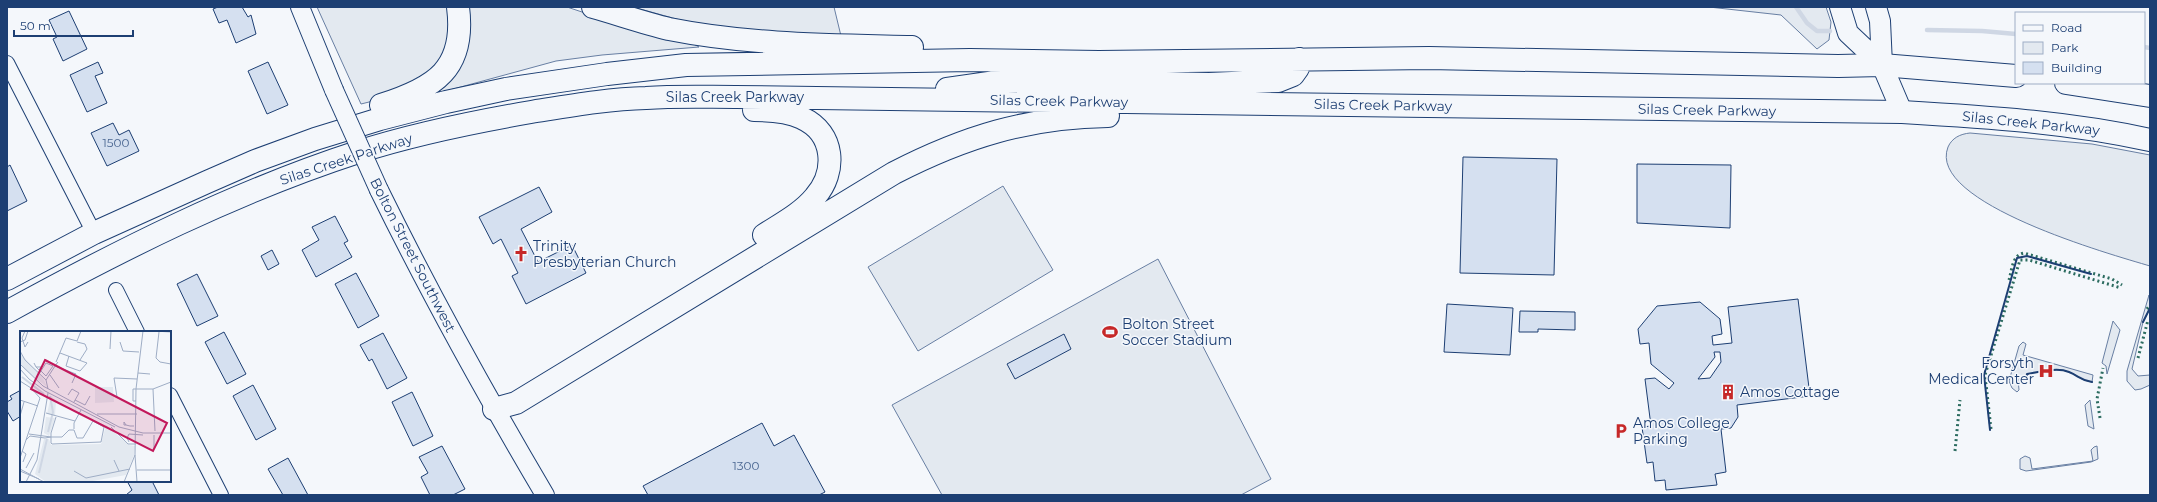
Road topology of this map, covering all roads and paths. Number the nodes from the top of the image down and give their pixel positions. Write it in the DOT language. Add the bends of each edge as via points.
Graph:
graph roads {
  1 [pos="300,7"];
  2 [pos="458,7"];
  3 [pos="593,7"];
  4 [pos="1840,7"];
  5 [pos="1876,7"];
  6 [pos="1299,59"];
  7 [pos="970,60"];
  8 [pos="7,63"];
  9 [pos="1882,65"];
  10 [pos="2015,76"];
  11 [pos="2072,84"];
  12 [pos="2150,96"];
  13 [pos="645,98"];
  14 [pos="913,99"];
  15 [pos="1241,103"];
  16 [pos="1902,112"];
  17 [pos="2150,140"];
  18 [pos="255,161"];
  19 [pos="94,233"];
  20 [pos="7,278"];
  21 [pos="116,290"];
  22 [pos="7,312"];
  23 [pos="136,331"];
  24 [pos="171,397"];
  25 [pos="494,409"];
  26 [pos="221,495"];
  27 [pos="545,495"];
  1 -- 25 [label="street, Bolton Street Southwest, bridge" via="379,190 417,267"];
  2 -- 18 [label="main road" via="457,47 447,68 428,87 403,98 310,127"];
  3 -- 7 [label="main road" via="669,29 719,37 799,44 918,47"];
  4 -- 9 [label="main road" via="1848,33"];
  5 -- 9 [label="main road" via="1880,21"];
  6 -- 7 [label="main road, Silas Creek Parkway" via="1099,62"];
  6 -- 9 [label="main road, Silas Creek Parkway" via="1428,58"];
  6 -- 14 [label="main road" via="1298,68 1293,74 1278,81 1210,84 996,82 956,86"];
  7 -- 18 [label="main road, Silas Creek Parkway" via="686,65 606,74 506,89 446,102 351,128"];
  8 -- 19 [label="street"];
  9 -- 10 [label="main road, Silas Creek Parkway"];
  9 -- 16 [label="main road"];
  11 -- 12 [label="main road"];
  13 -- 14 [label="main road, Silas Creek Parkway"];
  13 -- 22 [label="main road, Silas Creek Parkway" via="561,107 504,117 410,137 358,152 265,186 175,225 103,259"];
  13 -- 25 [label="main road" via="681,108 761,110 802,117 819,130 828,144 831,161 824,183 815,197 796,214 510,392"];
  14 -- 15 [label="main road, Silas Creek Parkway"];
  15 -- 16 [label="main road, Silas Creek Parkway"];
  15 -- 25 [label="main road" via="1161,115 1085,116 1026,123 997,130 931,154 894,173 516,403"];
  16 -- 17 [label="main road, Silas Creek Parkway" via="2004,118 2104,130"];
  18 -- 19 [label="main road, Silas Creek Parkway"];
  19 -- 20 [label="main road, Silas Creek Parkway"];
  21 -- 23 [label="street"];
  24 -- 26 [label="street"];
  25 -- 27 [label="street, Bolton Street Southwest"];
}
